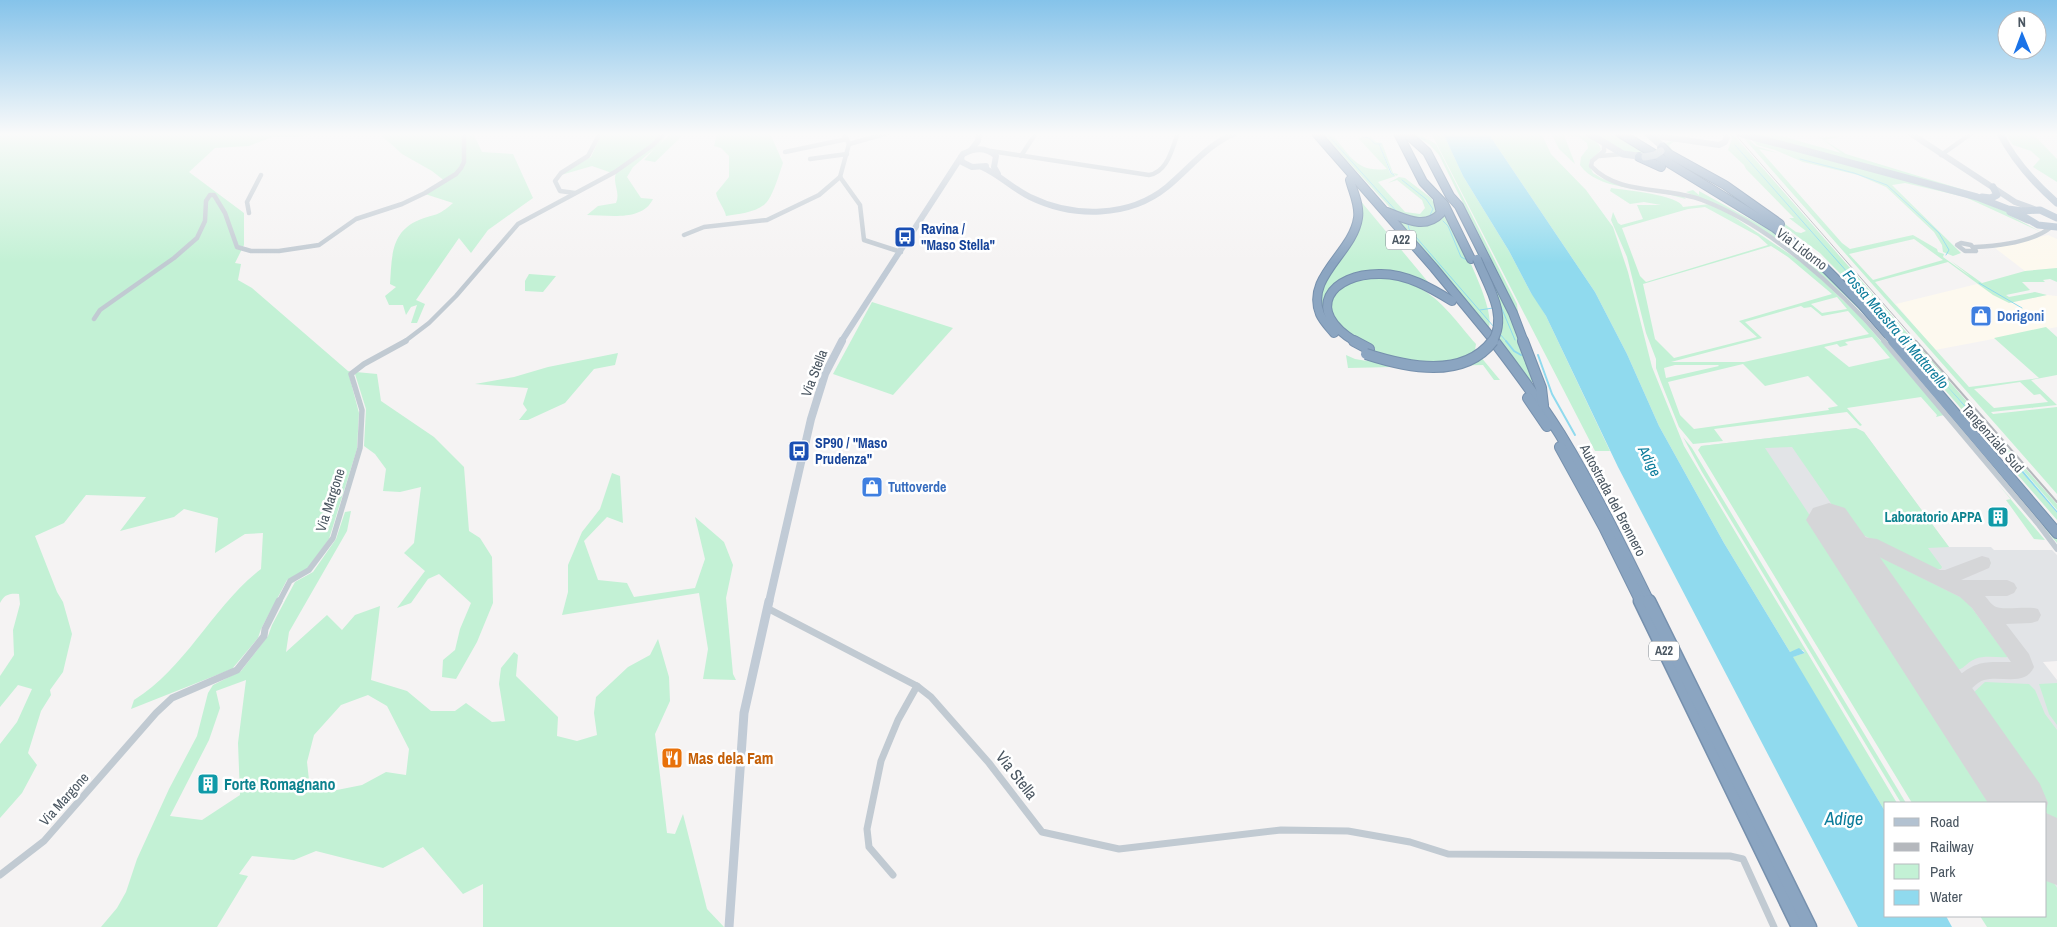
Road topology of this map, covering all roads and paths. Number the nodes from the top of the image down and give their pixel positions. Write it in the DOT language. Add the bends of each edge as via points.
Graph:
graph roads {
  1 [pos="260,176"];
  2 [pos="452,176"];
  3 [pos="557,176"];
  4 [pos="609,176"];
  5 [pos="950,176"];
  6 [pos="1001,176"];
  7 [pos="1178,176"];
  8 [pos="1347,176"];
  9 [pos="1353,176"];
  10 [pos="1420,176"];
  11 [pos="1440,176"];
  12 [pos="1601,176"];
  13 [pos="1678,176"];
  14 [pos="1690,176"];
  15 [pos="1695,176"];
  16 [pos="1711,176"];
  17 [pos="1900,176"];
  18 [pos="1976,176"];
  19 [pos="2029,176"];
  20 [pos="840,177"];
  21 [pos="1350,180"];
  22 [pos="1993,187"];
  23 [pos="579,192"];
  24 [pos="1435,196"];
  25 [pos="1450,196"];
  26 [pos="1974,196"];
  27 [pos="2015,202"];
  28 [pos="2057,203"];
  29 [pos="2034,209"];
  30 [pos="1382,210"];
  31 [pos="2023,211"];
  32 [pos="249,213"];
  33 [pos="2049,213"];
  34 [pos="2057,214"];
  35 [pos="2057,218"];
  36 [pos="2028,220"];
  37 [pos="2053,228"];
  38 [pos="684,235"];
  39 [pos="1808,247"];
  40 [pos="1975,248"];
  41 [pos="901,252"];
  42 [pos="1474,259"];
  43 [pos="1813,259"];
  44 [pos="1452,300"];
  45 [pos="94,319"];
  46 [pos="1368,351"];
  47 [pos="1544,408"];
  48 [pos="2057,524"];
  49 [pos="2057,533"];
  50 [pos="2057,549"];
  51 [pos="767,608"];
  52 [pos="917,686"];
  53 [pos="0,875"];
  54 [pos="893,875"];
  55 [pos="729,927"];
  56 [pos="1774,927"];
  57 [pos="1798,927"];
  58 [pos="1810,927"];
  1 -- 32 [label="street" via="247,202"];
  2 -- 45 [label="street" via="402,204 356,219 319,245 279,251 251,251 236,247 220,202 210,195 206,201 205,221 197,238 100,310"];
  3 -- 23 [label="street" via="556,187 560,191"];
  4 -- 23 [label="street, Via Margone"];
  5 -- 41 [label="main road, Via Stella"];
  6 -- 7 [label="main road" via="1028,196 1047,204 1076,210 1114,211 1142,203 1161,192"];
  8 -- 21 [label="highway, Autostrada del Brennero / A22"];
  9 -- 30 [label="highway, Autostrada del Brennero / A22"];
  10 -- 24 [label="highway"];
  11 -- 25 [label="highway"];
  12 -- 50 [label="street, Via Lidorno" via="1688,196 1722,208 1778,243 1822,277 1865,319"];
  13 -- 43 [label="highway" via="1759,222"];
  14 -- 43 [label="highway, Tangenziale Sud" via="1762,220"];
  15 -- 39 [label="highway, Tangenziale Sud" via="1754,210"];
  16 -- 39 [label="highway"];
  17 -- 26 [label="main road"];
  18 -- 22 [label="main road"];
  19 -- 28 [label="main road"];
  20 -- 38 [label="street" via="820,194 767,220 715,225"];
  20 -- 41 [label="street" via="860,205 864,240"];
  21 -- 44 [label="highway, Autostrada del Brennero / A22"];
  21 -- 46 [label="highway" via="1358,216 1354,231 1323,276 1316,293 1316,303 1323,321 1331,330 1348,344"];
  22 -- 26 [label="main road" via="1997,194 1994,197"];
  22 -- 27 [label="main road"];
  23 -- 53 [label="street, Via Margone" via="518,224 430,323 351,374 362,410 360,448 333,538 309,570 290,581 264,636 238,670 172,698 44,842"];
  24 -- 30 [label="highway" via="1442,213 1436,220 1408,221"];
  24 -- 42 [label="highway" via="1444,204"];
  25 -- 42 [label="highway"];
  25 -- 47 [label="highway" via="1459,206 1513,313 1541,388"];
  26 -- 31 [label="main road" via="2008,210"];
  26 -- 36 [label="main road"];
  27 -- 29 [label="main road"];
  27 -- 31 [label="main road"];
  29 -- 31 [label="main road"];
  29 -- 33 [label="main road"];
  30 -- 47 [label="highway, Autostrada del Brennero / A22" via="1502,350"];
  31 -- 36 [label="main road"];
  33 -- 34 [label="main road"];
  33 -- 35 [label="main road"];
  36 -- 37 [label="main road"];
  37 -- 40 [label="street"];
  39 -- 48 [label="highway, Tangenziale Sud" via="1868,304"];
  41 -- 51 [label="main road, Via Stella" via="836,350 825,374 811,419"];
  42 -- 46 [label="highway, bridge" via="1500,323 1495,339 1482,354 1458,364 1429,367 1394,362"];
  43 -- 49 [label="highway, Tangenziale Sud" via="1862,305"];
  44 -- 46 [label="highway" via="1411,280 1393,276 1359,276 1342,282 1330,294 1326,308 1332,323"];
  44 -- 57 [label="highway, Autostrada del Brennero / A22" via="1525,393 1578,478"];
  47 -- 58 [label="highway, Autostrada del Brennero / A22" via="1603,509"];
  51 -- 52 [label="street, Via Stella"];
  51 -- 55 [label="main road, Via Stella" via="744,713"];
  52 -- 54 [label="street" via="881,761 866,829 869,847"];
  52 -- 56 [label="street, Via Stella" via="930,696 988,762 1042,832 1120,850 1281,830 1348,831 1410,842 1448,854 1730,856 1743,860"];
}
